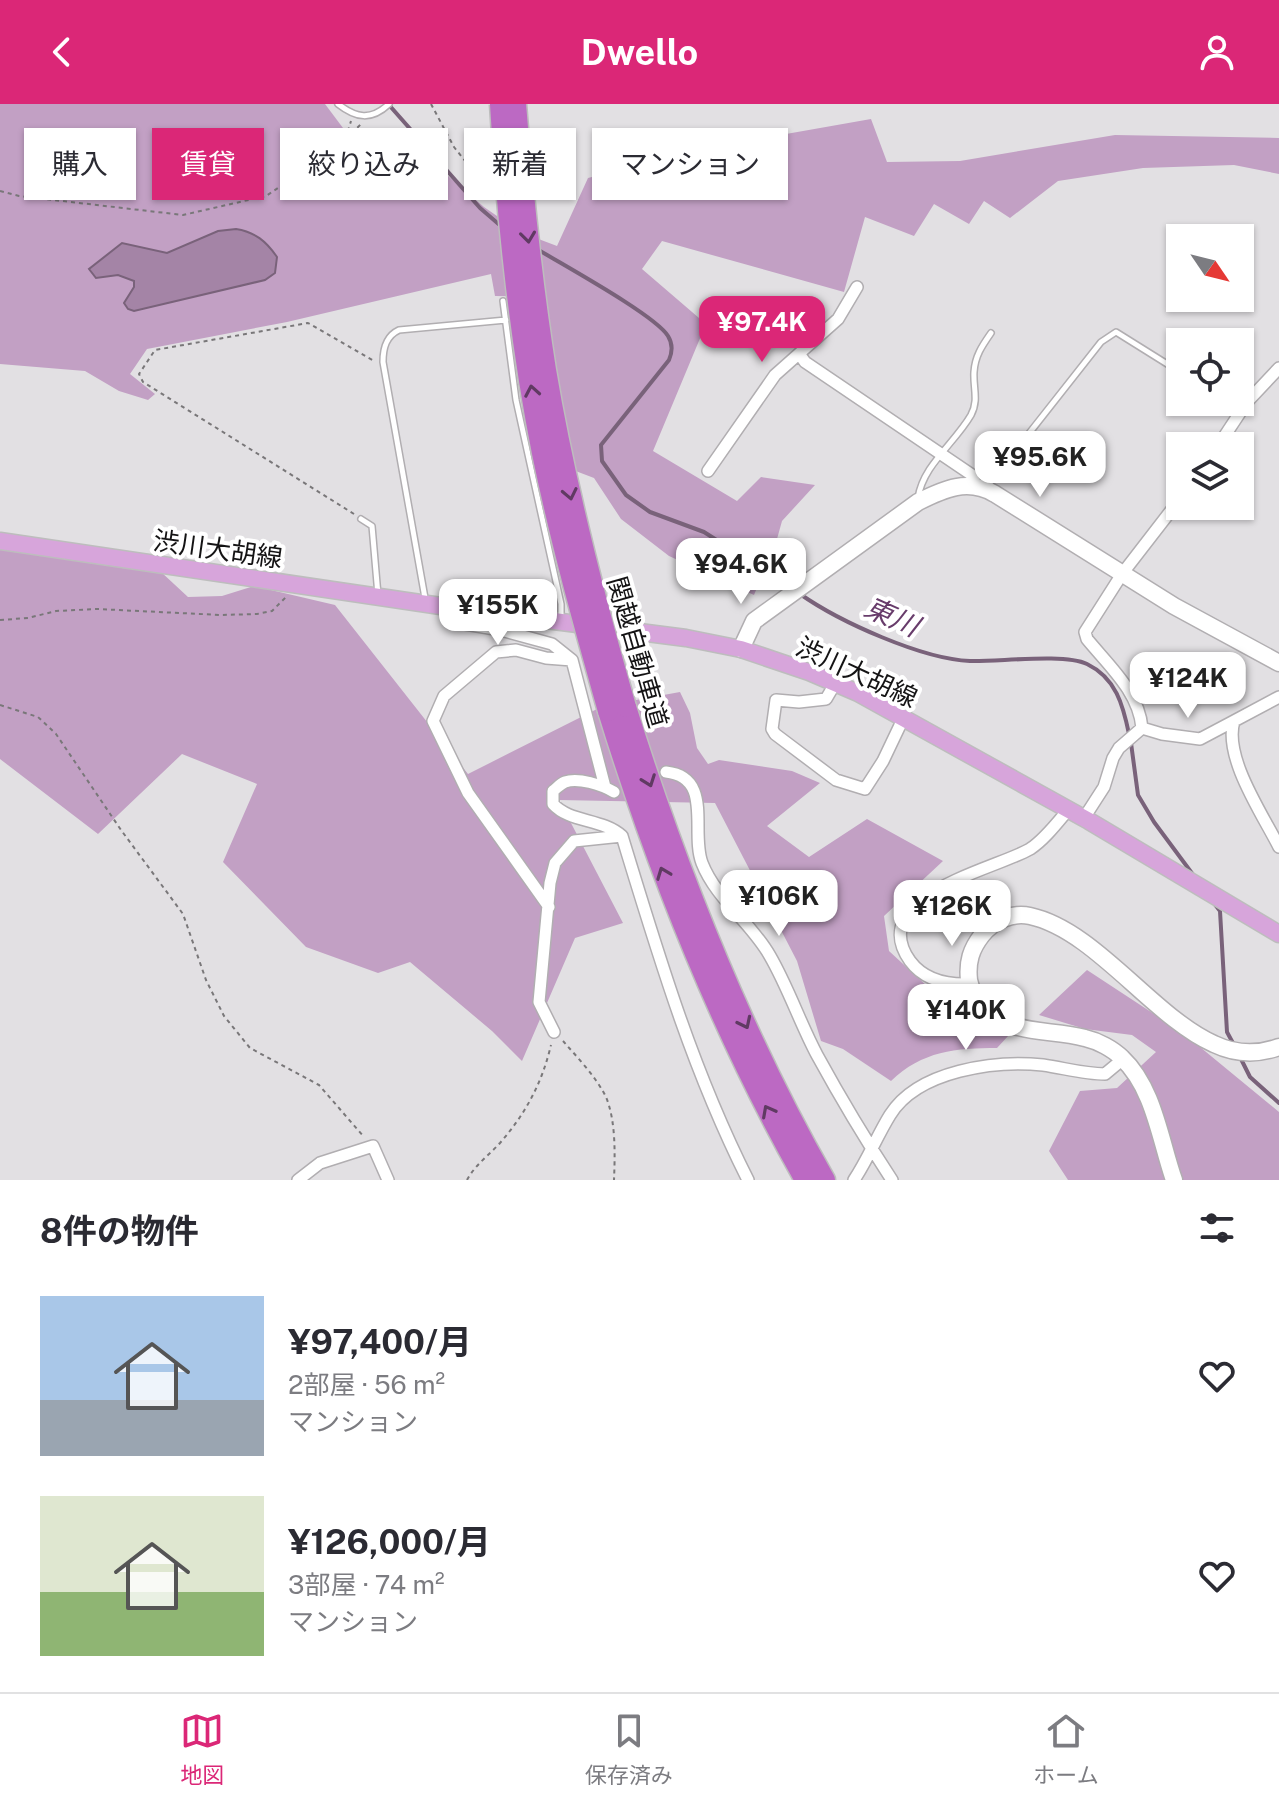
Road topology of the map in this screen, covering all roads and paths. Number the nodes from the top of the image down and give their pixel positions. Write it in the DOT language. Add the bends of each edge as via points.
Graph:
graph roads {
  1 [pos="338,104"];
  2 [pos="389,104"];
  3 [pos="431,104"];
  4 [pos="500,104"];
  5 [pos="516,104"];
  6 [pos="352,114"];
  7 [pos="369,117"];
  8 [pos="348,128"];
  9 [pos="358,128"];
  10 [pos="464,161"];
  11 [pos="280,187"];
  12 [pos="0,191"];
  13 [pos="857,287"];
  14 [pos="503,301"];
  15 [pos="718,302"];
  16 [pos="506,320"];
  17 [pos="991,333"];
  18 [pos="800,355"];
  19 [pos="383,362"];
  20 [pos="1166,363"];
  21 [pos="1279,368"];
  22 [pos="1254,397"];
  23 [pos="941,454"];
  24 [pos="708,471"];
  25 [pos="981,487"];
  26 [pos="918,502"];
  27 [pos="1166,517"];
  28 [pos="361,519"];
  29 [pos="0,541"];
  30 [pos="1122,574"];
  31 [pos="298,586"];
  32 [pos="378,597"];
  33 [pos="425,598"];
  34 [pos="461,609"];
  35 [pos="0,620"];
  36 [pos="561,622"];
  37 [pos="741,649"];
  38 [pos="572,660"];
  39 [pos="1279,663"];
  40 [pos="836,682"];
  41 [pos="1279,697"];
  42 [pos="0,705"];
  43 [pos="617,709"];
  44 [pos="903,719"];
  45 [pos="1234,721"];
  46 [pos="1139,731"];
  47 [pos="666,772"];
  48 [pos="1068,810"];
  49 [pos="1084,818"];
  50 [pos="622,836"];
  51 [pos="1279,847"];
  52 [pos="549,907"];
  53 [pos="1279,934"];
  54 [pos="970,984"];
  55 [pos="554,1032"];
  56 [pos="1279,1047"];
  57 [pos="1123,1059"];
  58 [pos="373,1146"];
  59 [pos="870,1155"];
  60 [pos="298,1180"];
  61 [pos="388,1180"];
  62 [pos="467,1180"];
  63 [pos="614,1180"];
  64 [pos="748,1180"];
  65 [pos="805,1180"];
  66 [pos="825,1180"];
  67 [pos="854,1180"];
  68 [pos="892,1180"];
  69 [pos="1174,1180"];
  1 -- 6 [label="lane"];
  2 -- 7 [label="lane"];
  3 -- 10 [label="path"];
  43 -- 4 [label="highway, 関越自動車道, one-way, bridge" via="559,532 542,450 516,282"];
  5 -- 43 [label="highway, 関越自動車道, one-way, bridge" via="546,371"];
  6 -- 7 [label="lane"];
  6 -- 8 [label="path"];
  7 -- 9 [label="path"];
  11 -- 12 [label="path" via="266,196 183,215"];
  13 -- 18 [label="street" via="838,319"];
  14 -- 16 [label="lane"];
  15 -- 18 [label="path" via="738,315 779,323"];
  16 -- 19 [label="lane" via="399,330 383,349"];
  16 -- 36 [label="lane" via="516,400"];
  17 -- 23 [label="lane" via="978,352 977,397 971,414"];
  18 -- 23 [label="street"];
  18 -- 24 [label="street" via="775,375"];
  19 -- 28 [label="path" via="308,323 155,350 139,374 143,382"];
  19 -- 33 [label="lane"];
  20 -- 25 [label="lane" via="1116,332 1101,342"];
  21 -- 22 [label="street"];
  23 -- 25 [label="street"];
  23 -- 26 [label="lane" via="920,487"];
  25 -- 26 [label="street" via="957,485"];
  25 -- 30 [label="street"];
  26 -- 37 [label="street" via="754,621"];
  27 -- 30 [label="street"];
  28 -- 32 [label="lane" via="372,526"];
  29 -- 31 [label="main road, 渋川大胡線"];
  30 -- 39 [label="street"];
  30 -- 46 [label="street" via="1085,632 1130,692 1141,717"];
  31 -- 32 [label="main road, 渋川大胡線"];
  31 -- 35 [label="path" via="272,611 257,614 97,609"];
  32 -- 34 [label="main road, 渋川大胡線"];
  34 -- 36 [label="main road, 渋川大胡線"];
  34 -- 38 [label="street" via="465,624 552,644"];
  36 -- 37 [label="main road, 渋川大胡線"];
  37 -- 40 [label="main road, 渋川大胡線"];
  38 -- 50 [label="street" via="609,789 565,782 553,791 553,804 559,811 611,826"];
  38 -- 52 [label="street" via="516,650 496,652 444,696 433,721 468,793"];
  40 -- 44 [label="main road, 渋川大胡線"];
  40 -- 44 [label="street" via="826,699 776,700 772,729 836,780 865,789"];
  41 -- 45 [label="street"];
  42 -- 58 [label="path" via="38,717 56,734 183,914 224,1016 250,1048 319,1085"];
  65 -- 43 [label="highway, 関越自動車道, one-way" via="731,1036 684,929 625,767"];
  43 -- 66 [label="highway, 関越自動車道, one-way" via="735,1002"];
  44 -- 48 [label="main road, 渋川大胡線"];
  45 -- 46 [label="street" via="1200,739"];
  45 -- 51 [label="street" via="1233,755"];
  46 -- 49 [label="street" via="1113,758 1104,787"];
  47 -- 59 [label="street" via="689,781 699,806 702,863 771,957"];
  48 -- 49 [label="main road, 渋川大胡線"];
  48 -- 54 [label="street" via="1032,848 941,886 911,910 901,926 900,939 910,962 935,981"];
  49 -- 53 [label="main road, 渋川大胡線"];
  50 -- 52 [label="street" via="574,841 555,863"];
  50 -- 64 [label="street" via="673,1003"];
  52 -- 55 [label="street" via="539,1002"];
  54 -- 56 [label="street" via="968,962 981,936 992,924 1028,915 1091,949 1212,1043 1255,1053"];
  54 -- 57 [label="street" via="988,1012 1013,1027 1085,1038"];
  55 -- 62 [label="path" via="531,1103"];
  55 -- 63 [label="path" via="606,1098"];
  57 -- 59 [label="street" via="1105,1074 1019,1064 934,1079 891,1113"];
  57 -- 69 [label="street" via="1147,1095"];
  58 -- 60 [label="street" via="320,1163"];
  58 -- 61 [label="street"];
  59 -- 67 [label="street"];
  59 -- 68 [label="street"];
}
